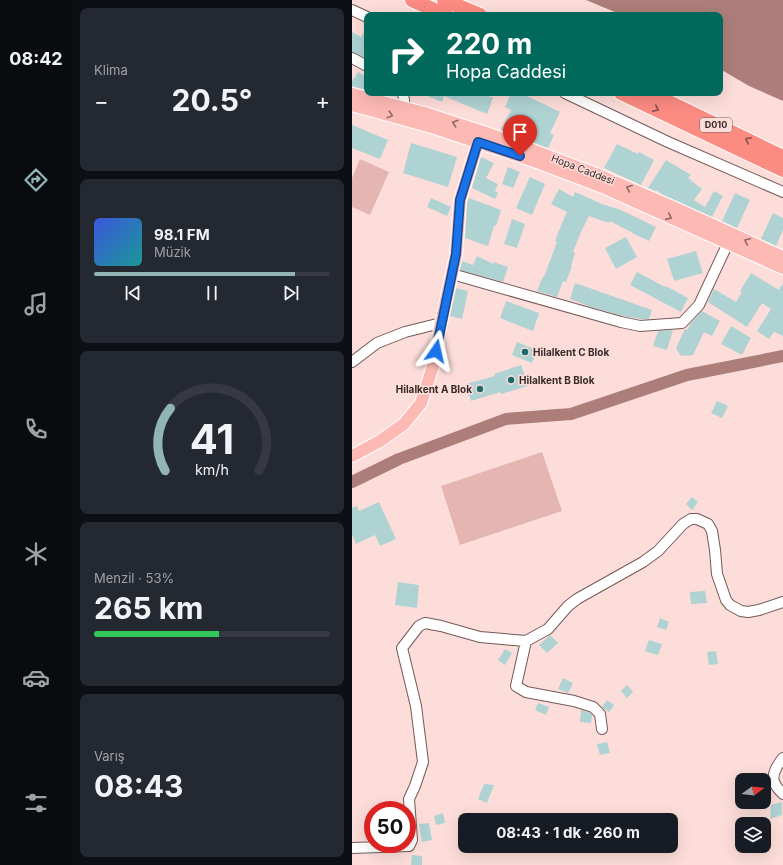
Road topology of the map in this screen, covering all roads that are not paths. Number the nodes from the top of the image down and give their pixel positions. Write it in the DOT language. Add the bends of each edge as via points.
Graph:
graph roads {
  1 [pos="412,0"];
  2 [pos="444,0"];
  3 [pos="352,10"];
  4 [pos="439,12"];
  5 [pos="473,12"];
  6 [pos="364,15"];
  7 [pos="352,58"];
  8 [pos="364,64"];
  9 [pos="352,94"];
  10 [pos="403,96"];
  11 [pos="571,96"];
  12 [pos="627,96"];
  13 [pos="656,96"];
  14 [pos="352,105"];
  15 [pos="405,108"];
  16 [pos="479,136"];
  17 [pos="783,157"];
  18 [pos="783,170"];
  19 [pos="783,192"];
  20 [pos="728,243"];
  21 [pos="783,257"];
  22 [pos="783,268"];
  23 [pos="452,274"];
  24 [pos="441,323"];
  25 [pos="352,362"];
  26 [pos="352,456"];
  27 [pos="783,602"];
  28 [pos="526,641"];
  29 [pos="602,729"];
  30 [pos="783,758"];
  31 [pos="783,794"];
  32 [pos="352,848"];
  1 -- 4 [label="highway"];
  2 -- 5 [label="highway"];
  3 -- 6 [label="street"];
  7 -- 8 [label="street"];
  9 -- 15 [label="main road, Hopa Caddesi"];
  10 -- 15 [label="street"];
  11 -- 19 [label="street"];
  12 -- 18 [label="highway, one-way"];
  17 -- 13 [label="highway, D010, one-way"];
  14 -- 16 [label="main road, Hopa Caddesi, one-way" via="435,128"];
  16 -- 15 [label="main road, Hopa Caddesi, one-way"];
  16 -- 20 [label="main road, Hopa Caddesi, one-way"];
  21 -- 16 [label="main road, Hopa Caddesi, one-way" via="596,174"];
  16 -- 23 [label="main road" via="460,200"];
  20 -- 22 [label="main road, Hopa Caddesi"];
  20 -- 23 [label="street" via="700,305 682,323 634,325"];
  23 -- 24 [label="main road"];
  24 -- 25 [label="street" via="405,332 377,343"];
  24 -- 26 [label="main road" via="433,366 421,403 404,424"];
  27 -- 28 [label="street" via="748,612 730,605 717,574 712,531 708,524 692,519 683,524 653,555 577,599 548,629"];
  28 -- 29 [label="street" via="516,686 526,692 594,707 600,714"];
  28 -- 32 [label="street" via="480,637 425,623 419,626 402,648 416,706 423,762 409,799 412,840 409,846"];
  30 -- 31 [label="street" via="773,777 774,783"];
}
